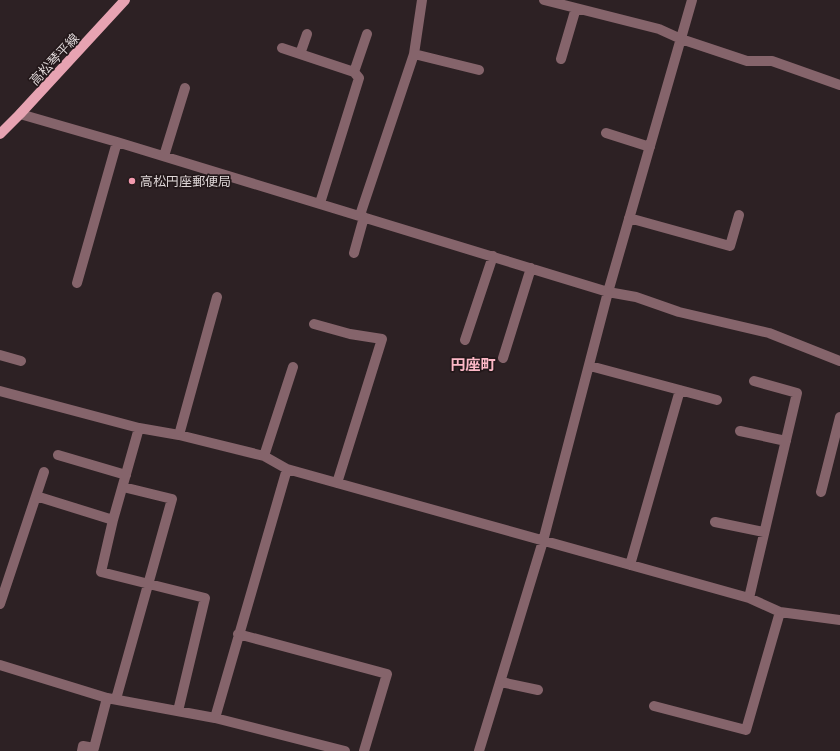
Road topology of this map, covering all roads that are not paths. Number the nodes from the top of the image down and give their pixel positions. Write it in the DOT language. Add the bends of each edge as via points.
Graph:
graph roads {
  1 [pos="125,0"];
  2 [pos="422,0"];
  3 [pos="544,0"];
  4 [pos="692,0"];
  5 [pos="576,8"];
  6 [pos="307,34"];
  7 [pos="367,34"];
  8 [pos="680,39"];
  9 [pos="282,48"];
  10 [pos="300,54"];
  11 [pos="414,54"];
  12 [pos="561,60"];
  13 [pos="479,70"];
  14 [pos="354,72"];
  15 [pos="840,85"];
  16 [pos="185,88"];
  17 [pos="20,114"];
  18 [pos="606,133"];
  19 [pos="0,134"];
  20 [pos="117,142"];
  21 [pos="650,147"];
  22 [pos="164,156"];
  23 [pos="320,203"];
  24 [pos="739,215"];
  25 [pos="362,216"];
  26 [pos="629,218"];
  27 [pos="354,253"];
  28 [pos="493,256"];
  29 [pos="531,268"];
  30 [pos="77,283"];
  31 [pos="608,292"];
  32 [pos="217,297"];
  33 [pos="314,324"];
  34 [pos="465,340"];
  35 [pos="0,355"];
  36 [pos="503,358"];
  37 [pos="21,361"];
  38 [pos="840,361"];
  39 [pos="590,366"];
  40 [pos="293,367"];
  41 [pos="754,381"];
  42 [pos="680,390"];
  43 [pos="0,391"];
  44 [pos="717,400"];
  45 [pos="840,417"];
  46 [pos="139,428"];
  47 [pos="740,431"];
  48 [pos="179,435"];
  49 [pos="786,441"];
  50 [pos="58,455"];
  51 [pos="264,456"];
  52 [pos="287,468"];
  53 [pos="44,472"];
  54 [pos="126,475"];
  55 [pos="337,483"];
  56 [pos="123,487"];
  57 [pos="821,492"];
  58 [pos="36,496"];
  59 [pos="113,520"];
  60 [pos="715,522"];
  61 [pos="764,532"];
  62 [pos="543,541"];
  63 [pos="630,565"];
  64 [pos="148,584"];
  65 [pos="749,598"];
  66 [pos="0,604"];
  67 [pos="780,612"];
  68 [pos="840,620"];
  69 [pos="238,634"];
  70 [pos="0,665"];
  71 [pos="501,682"];
  72 [pos="538,690"];
  73 [pos="112,698"];
  74 [pos="654,706"];
  75 [pos="178,711"];
  76 [pos="215,718"];
  77 [pos="82,751"];
  78 [pos="345,751"];
  79 [pos="364,751"];
  80 [pos="479,751"];
  1 -- 17 [label="main road, 高松琴平線"];
  2 -- 11 [label="street"];
  3 -- 5 [label="street"];
  4 -- 8 [label="street"];
  5 -- 8 [label="street" via="659,29"];
  5 -- 12 [label="street"];
  6 -- 10 [label="street"];
  7 -- 14 [label="street"];
  8 -- 15 [label="street" via="747,60 772,60"];
  8 -- 21 [label="street"];
  9 -- 10 [label="street"];
  10 -- 14 [label="street"];
  11 -- 13 [label="street"];
  11 -- 25 [label="street"];
  14 -- 23 [label="street" via="360,78"];
  16 -- 22 [label="street"];
  17 -- 19 [label="main road, 高松琴平線"];
  17 -- 20 [label="street"];
  18 -- 21 [label="street"];
  20 -- 22 [label="street"];
  20 -- 30 [label="street"];
  21 -- 26 [label="street"];
  22 -- 23 [label="street"];
  23 -- 25 [label="street"];
  24 -- 26 [label="street" via="730,246"];
  25 -- 27 [label="street"];
  25 -- 28 [label="street"];
  26 -- 31 [label="street"];
  28 -- 29 [label="street"];
  28 -- 34 [label="street"];
  29 -- 31 [label="street"];
  29 -- 36 [label="street"];
  31 -- 38 [label="street" via="636,297 679,312 769,333"];
  31 -- 39 [label="street"];
  32 -- 48 [label="street"];
  33 -- 55 [label="street" via="350,334 382,339"];
  35 -- 37 [label="street"];
  39 -- 42 [label="street"];
  39 -- 62 [label="street"];
  40 -- 51 [label="street"];
  41 -- 49 [label="street" via="798,393"];
  42 -- 44 [label="street"];
  42 -- 63 [label="street"];
  43 -- 46 [label="street"];
  45 -- 57 [label="street"];
  46 -- 48 [label="street"];
  46 -- 54 [label="street"];
  47 -- 49 [label="street"];
  48 -- 51 [label="street"];
  49 -- 61 [label="street"];
  50 -- 54 [label="street"];
  51 -- 52 [label="street"];
  52 -- 55 [label="street"];
  52 -- 69 [label="street"];
  53 -- 58 [label="street"];
  54 -- 56 [label="street"];
  55 -- 62 [label="street"];
  56 -- 59 [label="street"];
  56 -- 64 [label="street" via="172,499"];
  58 -- 59 [label="street"];
  58 -- 66 [label="street"];
  59 -- 64 [label="street" via="101,572"];
  60 -- 61 [label="street"];
  61 -- 65 [label="street"];
  62 -- 63 [label="street"];
  62 -- 71 [label="street"];
  63 -- 65 [label="street"];
  64 -- 73 [label="street"];
  64 -- 75 [label="street" via="205,598"];
  65 -- 67 [label="street"];
  67 -- 68 [label="street"];
  67 -- 74 [label="street" via="746,730"];
  69 -- 76 [label="street"];
  69 -- 79 [label="street" via="387,674"];
  70 -- 73 [label="street"];
  71 -- 72 [label="street"];
  71 -- 80 [label="street"];
  73 -- 75 [label="street"];
  73 -- 77 [label="street" via="94,748 83,746"];
  75 -- 76 [label="street"];
  76 -- 78 [label="street"];
}
